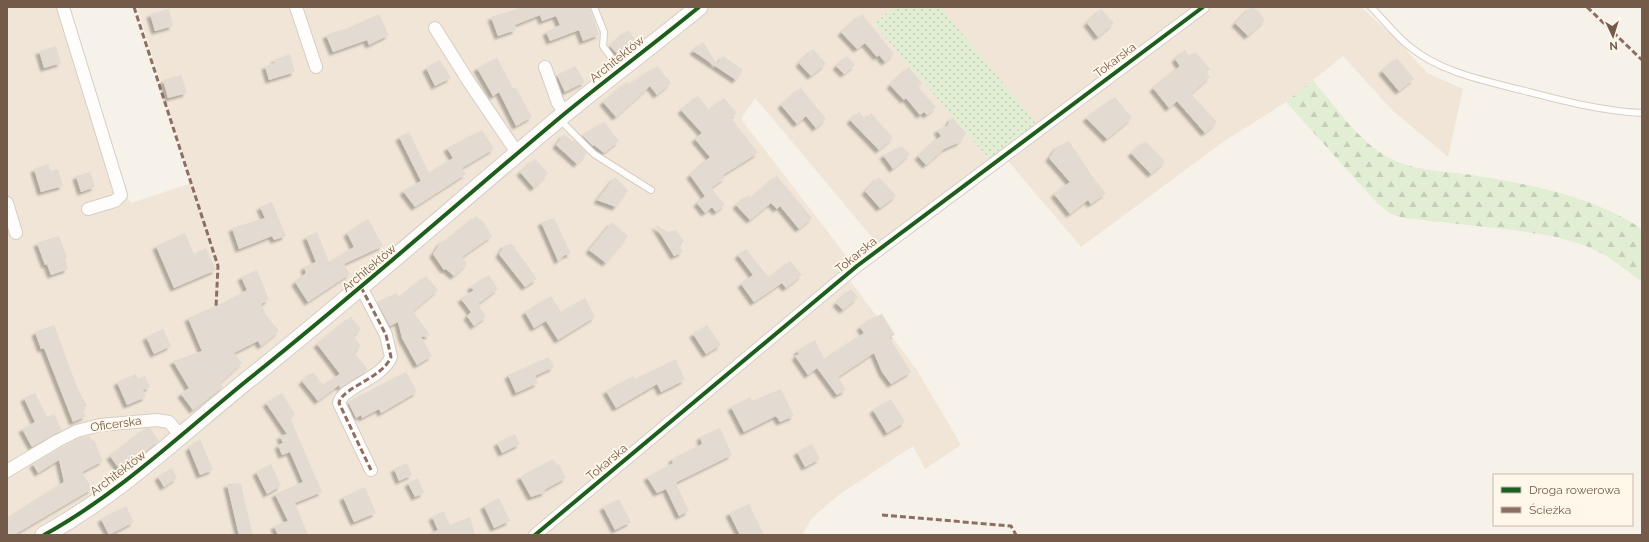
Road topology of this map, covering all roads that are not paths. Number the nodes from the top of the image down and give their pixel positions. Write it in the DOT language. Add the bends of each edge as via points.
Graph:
graph roads {
  1 [pos="63,7"];
  2 [pos="296,7"];
  3 [pos="594,7"];
  4 [pos="699,7"];
  5 [pos="1203,7"];
  6 [pos="1371,7"];
  7 [pos="435,28"];
  8 [pos="316,67"];
  9 [pos="545,67"];
  10 [pos="619,70"];
  11 [pos="1642,113"];
  12 [pos="562,116"];
  13 [pos="518,154"];
  14 [pos="651,190"];
  15 [pos="7,203"];
  16 [pos="88,210"];
  17 [pos="16,233"];
  18 [pos="361,288"];
  19 [pos="182,437"];
  20 [pos="371,470"];
  21 [pos="7,471"];
  22 [pos="44,535"];
  23 [pos="535,535"];
  1 -- 16 [label="street" via="121,195 116,201"];
  2 -- 8 [label="street"];
  3 -- 10 [label="lane" via="604,32 603,46"];
  4 -- 10 [label="street, Architektów"];
  5 -- 23 [label="street, Tokarska" via="863,261"];
  6 -- 11 [label="lane" via="1410,47 1440,66 1493,83 1568,102 1614,112"];
  7 -- 13 [label="street"];
  9 -- 12 [label="street"];
  10 -- 12 [label="street, Architektów"];
  12 -- 13 [label="street, Architektów"];
  12 -- 14 [label="lane" via="594,154"];
  13 -- 18 [label="street, Architektów"];
  15 -- 17 [label="street"];
  18 -- 19 [label="street, Architektów"];
  18 -- 20 [label="street" via="386,335 391,357 383,369 343,396 339,403"];
  19 -- 21 [label="street, Oficerska" via="169,422 157,420 100,424 56,440"];
  19 -- 22 [label="street, Architektów" via="121,485"];
}
